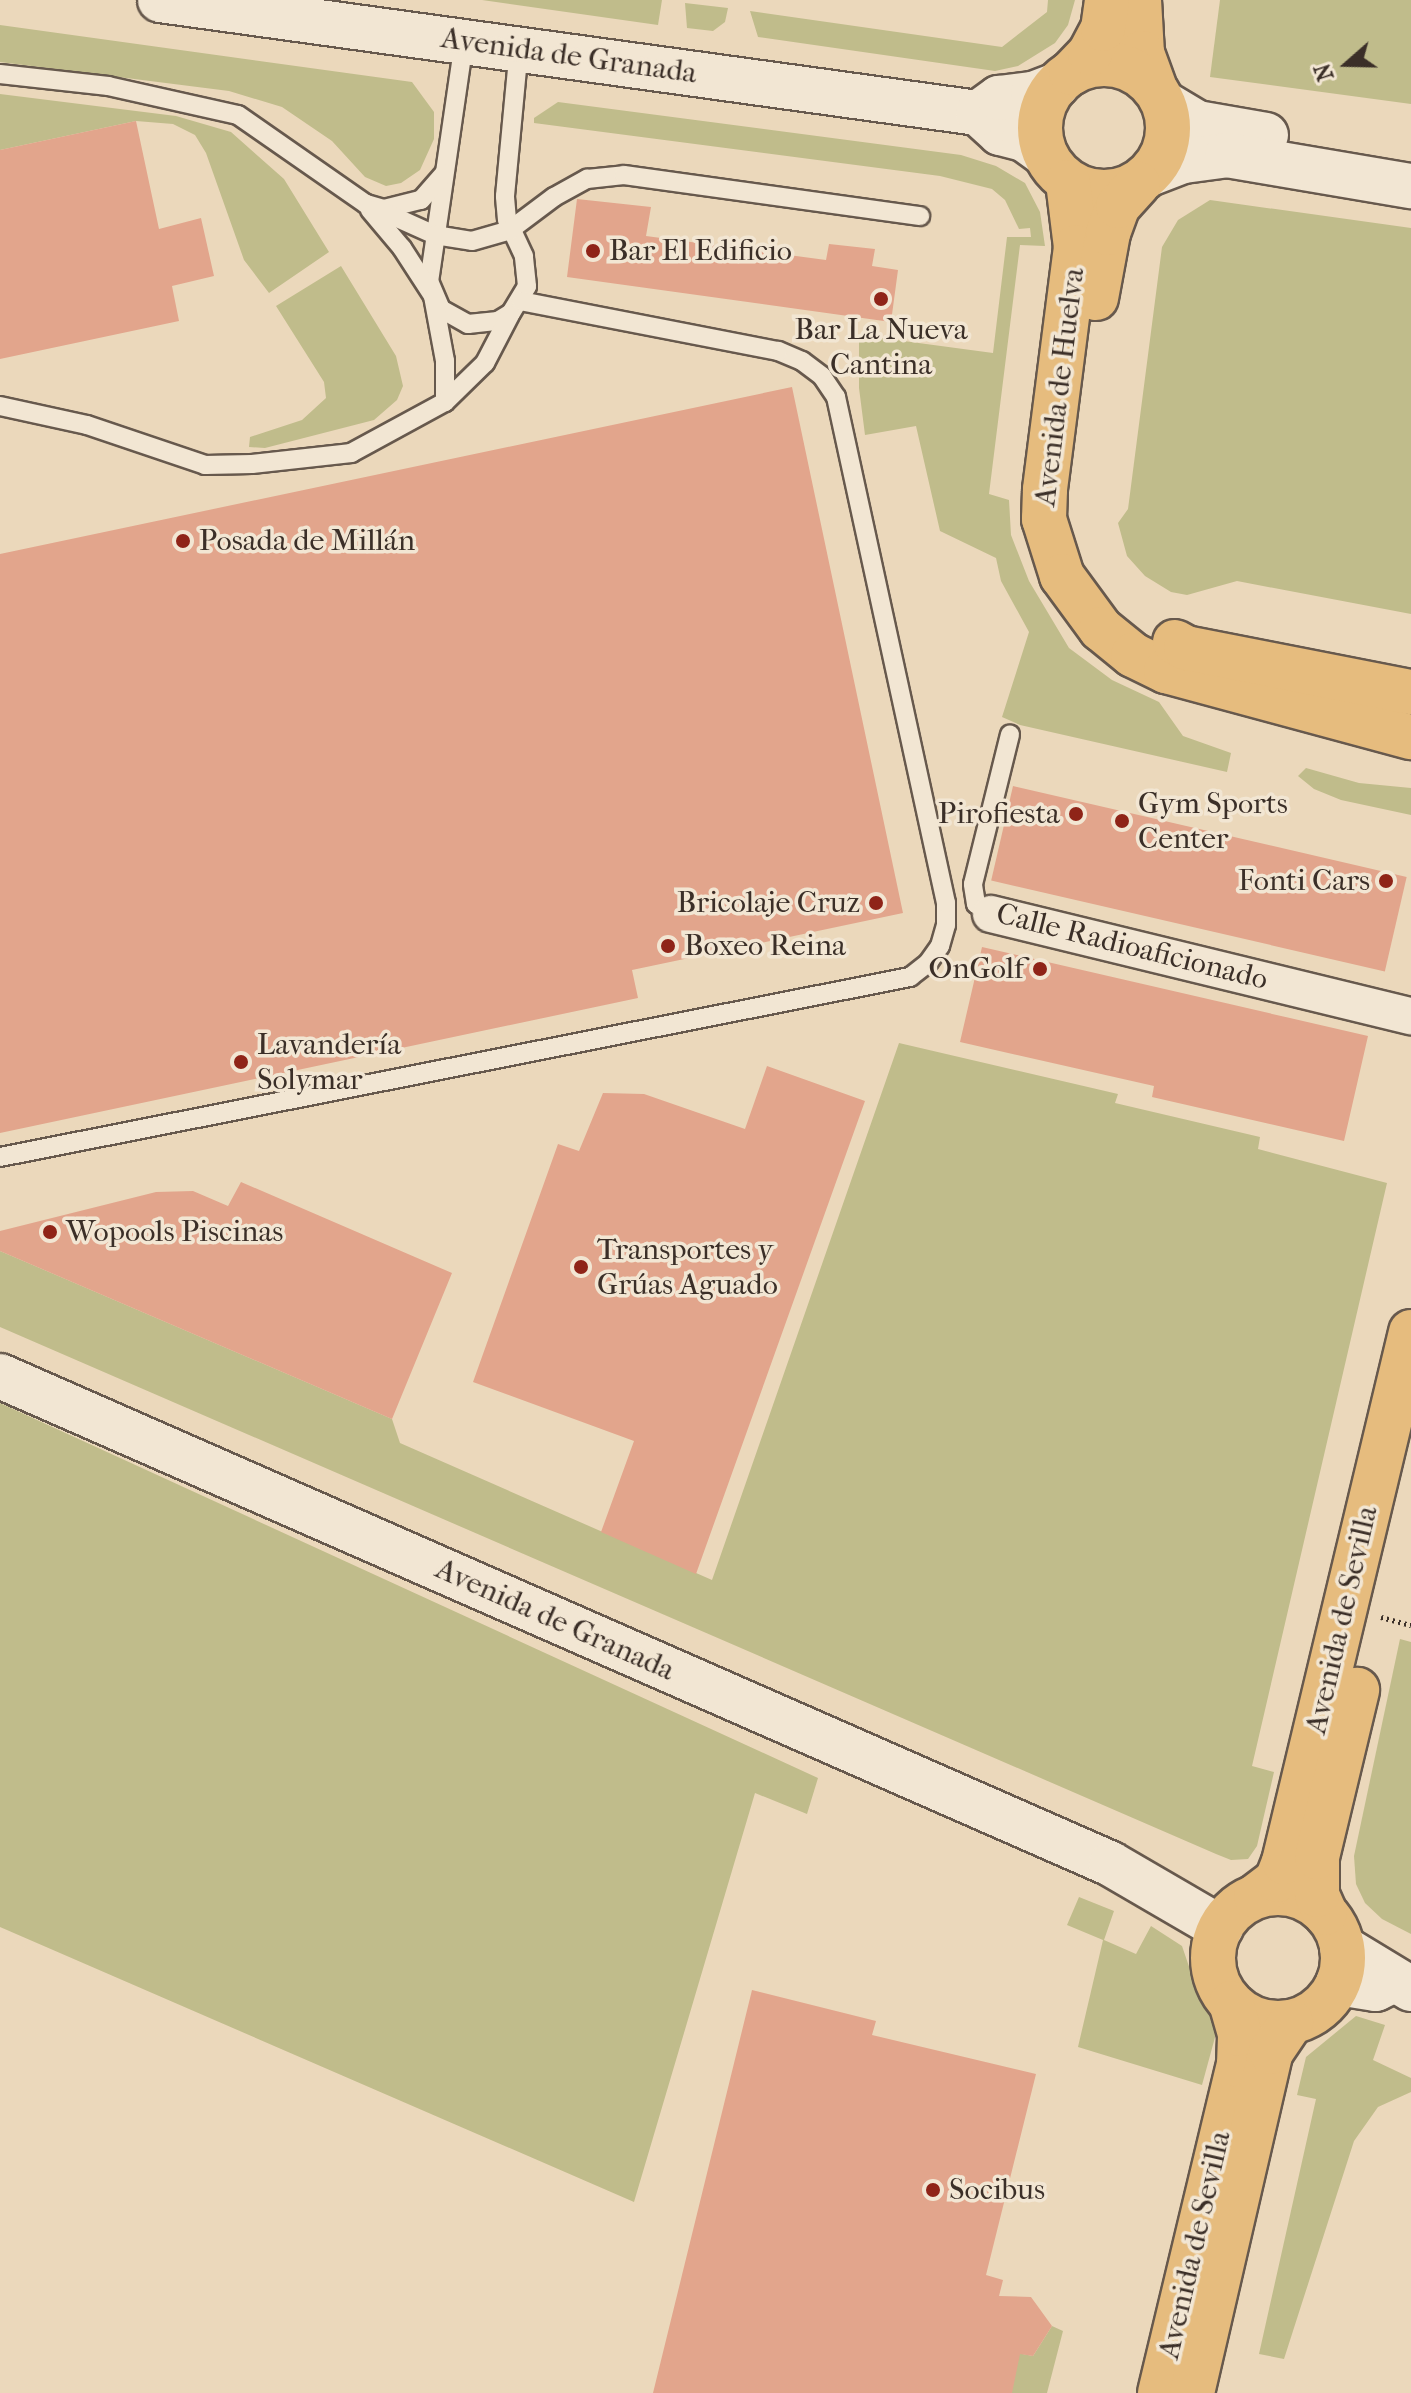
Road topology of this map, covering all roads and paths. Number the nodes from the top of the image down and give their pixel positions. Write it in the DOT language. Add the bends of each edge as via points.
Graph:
graph roads {
  1 [pos="160,0"];
  2 [pos="1107,0"];
  3 [pos="1139,0"];
  4 [pos="464,42"];
  5 [pos="519,49"];
  6 [pos="0,74"];
  7 [pos="1064,79"];
  8 [pos="1159,96"];
  9 [pos="978,113"];
  10 [pos="1411,155"];
  11 [pos="1057,168"];
  12 [pos="446,172"];
  13 [pos="1145,178"];
  14 [pos="1411,186"];
  15 [pos="366,204"];
  16 [pos="920,216"];
  17 [pos="510,230"];
  18 [pos="435,235"];
  19 [pos="433,296"];
  20 [pos="516,307"];
  21 [pos="445,402"];
  22 [pos="0,406"];
  23 [pos="1411,692"];
  24 [pos="1010,735"];
  25 [pos="1411,737"];
  26 [pos="991,914"];
  27 [pos="1411,1016"];
  28 [pos="0,1157"];
  29 [pos="1411,1332"];
  30 [pos="0,1376"];
  31 [pos="1411,1458"];
  32 [pos="1393,1620"];
  33 [pos="1239,1910"];
  34 [pos="1335,1948"];
  35 [pos="1401,1985"];
  36 [pos="1231,2003"];
  37 [pos="1291,2022"];
  38 [pos="1160,2393"];
  39 [pos="1192,2393"];
  1 -- 4 [label="street, Avenida de Granada"];
  2 -- 7 [label="main road" via="1103,29 1090,53"];
  3 -- 8 [label="main road" via="1142,53"];
  4 -- 5 [label="street, Avenida de Granada"];
  4 -- 12 [label="lane"];
  5 -- 9 [label="street, Avenida de Granada"];
  5 -- 17 [label="lane" via="505,196"];
  6 -- 15 [label="lane" via="108,86 238,115"];
  7 -- 8 [label="main road" via="1088,66 1124,67 1141,75"];
  7 -- 9 [label="street" via="1033,94 999,98"];
  7 -- 11 [label="main road" via="1040,117"];
  8 -- 10 [label="street" via="1182,117 1214,128"];
  8 -- 13 [label="main road" via="1168,140"];
  9 -- 11 [label="street, Avenida de Granada" via="1000,133 1024,139"];
  11 -- 13 [label="main road" via="1085,190 1103,193"];
  11 -- 25 [label="main road, Avenida de Huelva" via="1076,247 1045,490 1044,519 1062,576 1101,629 1133,655 1166,671"];
  12 -- 15 [label="lane" via="421,200 384,209"];
  12 -- 18 [label="lane"];
  13 -- 14 [label="street" via="1184,161 1227,155"];
  13 -- 23 [label="main road, Avenida de Huelva" via="1118,206 1103,251 1069,486 1070,511 1085,563 1115,606 1138,625 1186,648"];
  15 -- 18 [label="lane"];
  15 -- 19 [label="lane"];
  16 -- 17 [label="lane" via="624,175 587,179"];
  17 -- 18 [label="lane" via="472,241"];
  17 -- 20 [label="lane" via="527,271"];
  18 -- 19 [label="lane" via="429,281"];
  19 -- 20 [label="lane" via="453,319 468,324 483,325"];
  19 -- 21 [label="lane" via="445,361"];
  20 -- 21 [label="lane" via="485,363"];
  20 -- 28 [label="lane" via="778,351 822,376 836,397 946,903 940,946 910,977"];
  21 -- 22 [label="lane" via="351,453 205,465 87,425"];
  24 -- 26 [label="lane, Calle Radioaficionado" via="973,884 976,904"];
  26 -- 27 [label="street, Calle Radioaficionado"];
  29 -- 33 [label="main road, Avenida de Sevilla" via="1284,1862 1277,1880"];
  30 -- 33 [label="street, Avenida de Granada" via="1111,1864 1160,1872"];
  31 -- 32 [label="main road, Avenida de Sevilla"];
  32 -- 34 [label="main road, Avenida de Sevilla" via="1317,1857 1317,1895"];
  33 -- 34 [label="main road" via="1293,1894 1310,1901"];
  33 -- 36 [label="main road" via="1213,1952 1214,1971"];
  34 -- 35 [label="street" via="1376,1989"];
  34 -- 37 [label="main road" via="1319,2008"];
  36 -- 37 [label="main road" via="1259,2020"];
  36 -- 38 [label="main road, Avenida de Sevilla" via="1240,2034 1239,2065"];
  37 -- 39 [label="main road, Avenida de Sevilla" via="1271,2052"];
}
